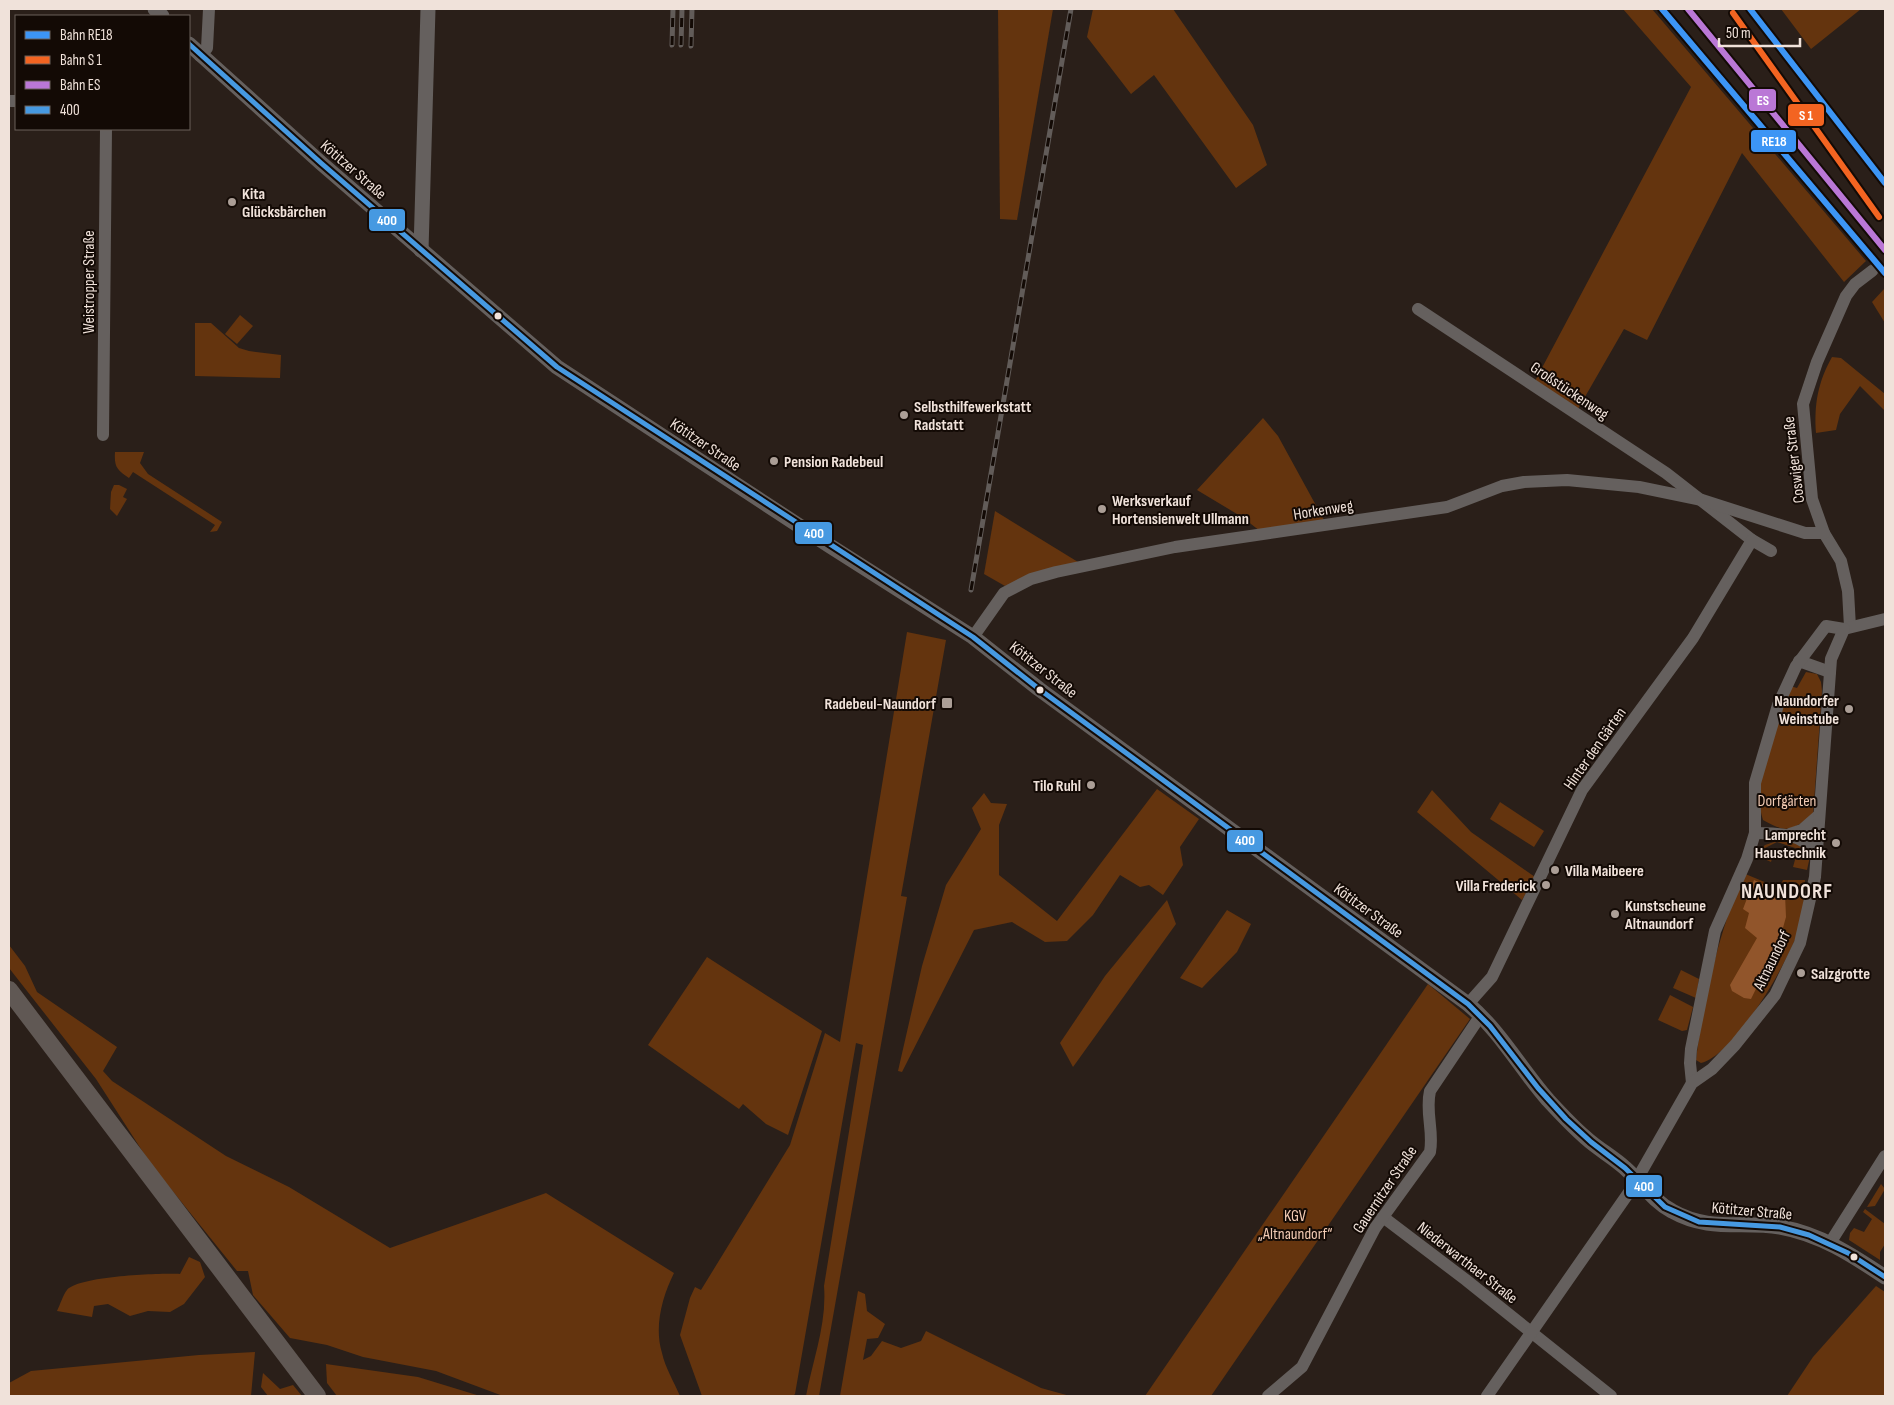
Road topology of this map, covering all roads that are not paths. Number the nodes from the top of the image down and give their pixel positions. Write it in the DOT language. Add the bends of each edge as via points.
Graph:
graph roads {
  1 [pos="209,9"];
  2 [pos="428,9"];
  3 [pos="193,51"];
  4 [pos="106,130"];
  5 [pos="421,250"];
  6 [pos="1872,271"];
  7 [pos="1418,309"];
  8 [pos="103,435"];
  9 [pos="1702,500"];
  10 [pos="1824,533"];
  11 [pos="1752,540"];
  12 [pos="1772,551"];
  13 [pos="1885,619"];
  14 [pos="1847,628"];
  15 [pos="974,637"];
  16 [pos="1799,661"];
  17 [pos="1830,672"];
  18 [pos="1818,816"];
  19 [pos="1755,833"];
  20 [pos="1790,834"];
  21 [pos="1816,851"];
  22 [pos="9,990"];
  23 [pos="1468,1004"];
  24 [pos="1481,1015"];
  25 [pos="1692,1083"];
  26 [pos="1885,1156"];
  27 [pos="1638,1180"];
  28 [pos="1383,1217"];
  29 [pos="1830,1243"];
  30 [pos="1885,1277"];
  31 [pos="1532,1333"];
  32 [pos="317,1396"];
  33 [pos="1268,1396"];
  34 [pos="1487,1396"];
  35 [pos="1611,1396"];
  1 -- 3 [label="street" via="207,48"];
  2 -- 5 [label="street"];
  3 -- 5 [label="street, Kötitzer Straße"];
  4 -- 8 [label="street, Weistropper Straße"];
  5 -- 15 [label="street, Kötitzer Straße" via="557,367"];
  6 -- 10 [label="street, Coswiger Straße" via="1846,296 1817,362 1803,404 1812,499"];
  7 -- 9 [label="street, Großstückenweg"];
  9 -- 10 [label="street, Großstückenweg" via="1805,533"];
  9 -- 11 [label="street, Großstückenweg"];
  9 -- 15 [label="street, Horkenweg" via="1576,481 1524,482 1502,486 1448,507 1175,547 1032,579 1004,593"];
  10 -- 14 [label="street, Coswiger Straße" via="1841,561 1848,591"];
  11 -- 12 [label="street"];
  11 -- 23 [label="street, Hinter den Gärten" via="1693,638 1582,790 1492,977"];
  13 -- 14 [label="street"];
  14 -- 16 [label="street" via="1826,626"];
  14 -- 17 [label="street, Altnaundorf" via="1831,659"];
  15 -- 23 [label="street, Kötitzer Straße" via="1039,689"];
  16 -- 17 [label="street"];
  16 -- 19 [label="street" via="1778,705 1755,783"];
  17 -- 18 [label="street, Altnaundorf"];
  18 -- 20 [label="street" via="1802,830"];
  18 -- 21 [label="street, Altnaundorf"];
  19 -- 20 [label="street"];
  19 -- 25 [label="street" via="1747,859 1721,914 1710,952 1690,1063"];
  20 -- 21 [label="street" via="1800,837"];
  21 -- 25 [label="street, Altnaundorf" via="1815,877 1800,943 1775,995 1712,1069"];
  22 -- 32 [label="main road"];
  23 -- 24 [label="street, Kötitzer Straße"];
  24 -- 27 [label="street, Kötitzer Straße" via="1530,1079 1568,1121"];
  24 -- 28 [label="street, Gauernitzer Straße" via="1430,1091 1427,1103 1433,1138 1430,1152"];
  25 -- 27 [label="street, Altnaundorf"];
  26 -- 29 [label="street"];
  27 -- 29 [label="street, Kötitzer Straße" via="1662,1206 1696,1222 1720,1226 1779,1227"];
  27 -- 31 [label="street"];
  28 -- 31 [label="street, Niederwarthaer Straße"];
  28 -- 33 [label="street, Gauernitzer Straße" via="1302,1367"];
  29 -- 30 [label="street, Kötitzer Straße"];
  31 -- 34 [label="street"];
  31 -- 35 [label="street, Niederwarthaer Straße"];
}
